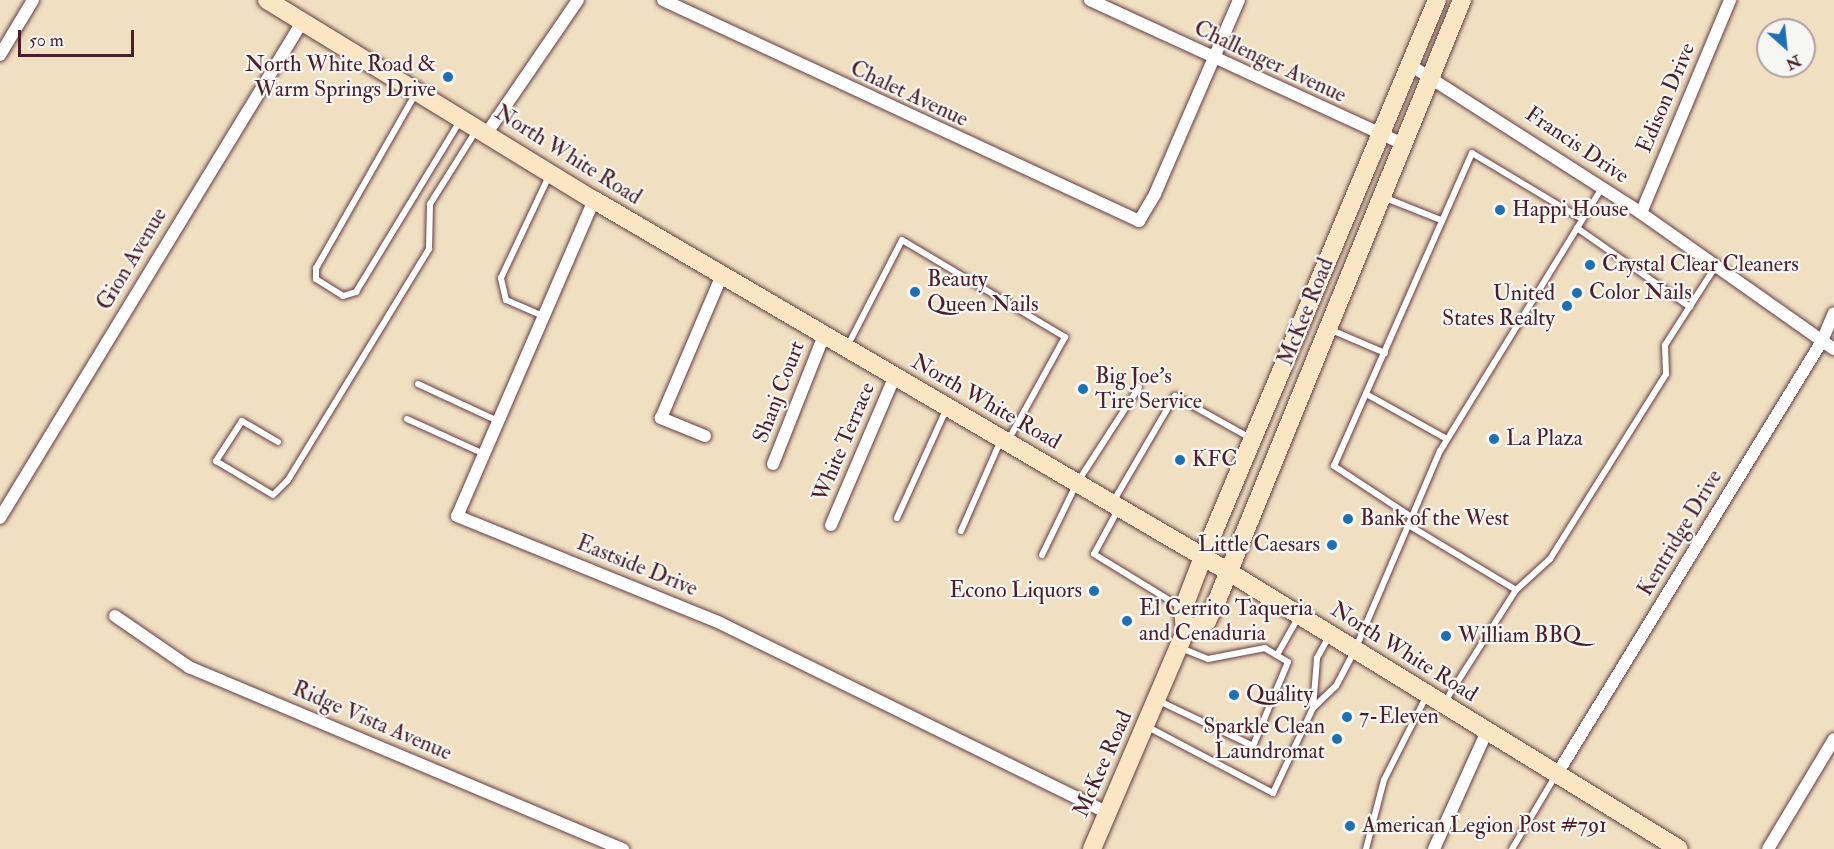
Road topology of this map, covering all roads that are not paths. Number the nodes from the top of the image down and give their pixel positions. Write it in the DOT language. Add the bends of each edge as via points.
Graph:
graph roads {
  1 [pos="33,0"];
  2 [pos="267,0"];
  3 [pos="578,0"];
  4 [pos="663,0"];
  5 [pos="1090,0"];
  6 [pos="1239,0"];
  7 [pos="1437,0"];
  8 [pos="1462,0"];
  9 [pos="1730,0"];
  10 [pos="302,22"];
  11 [pos="0,56"];
  12 [pos="1214,60"];
  13 [pos="1410,65"];
  14 [pos="1432,76"];
  15 [pos="417,91"];
  16 [pos="462,118"];
  17 [pos="482,130"];
  18 [pos="1380,135"];
  19 [pos="1401,143"];
  20 [pos="550,173"];
  21 [pos="1602,187"];
  22 [pos="1379,196"];
  23 [pos="594,200"];
  24 [pos="1641,213"];
  25 [pos="1582,219"];
  26 [pos="1441,220"];
  27 [pos="1576,228"];
  28 [pos="1716,266"];
  29 [pos="722,275"];
  30 [pos="1690,308"];
  31 [pos="1834,312"];
  32 [pos="543,316"];
  33 [pos="1326,327"];
  34 [pos="824,334"];
  35 [pos="1822,340"];
  36 [pos="847,348"];
  37 [pos="1834,349"];
  38 [pos="1385,353"];
  39 [pos="895,376"];
  40 [pos="418,384"];
  41 [pos="1139,387"];
  42 [pos="1368,395"];
  43 [pos="947,407"];
  44 [pos="407,419"];
  45 [pos="498,421"];
  46 [pos="705,436"];
  47 [pos="1253,439"];
  48 [pos="1447,439"];
  49 [pos="1004,440"];
  50 [pos="278,442"];
  51 [pos="484,454"];
  52 [pos="773,464"];
  53 [pos="1077,483"];
  54 [pos="1116,506"];
  55 [pos="0,518"];
  56 [pos="897,518"];
  57 [pos="1413,518"];
  58 [pos="831,525"];
  59 [pos="1410,526"];
  60 [pos="961,531"];
  61 [pos="1042,555"];
  62 [pos="1203,557"];
  63 [pos="1228,572"];
  64 [pos="1516,590"];
  65 [pos="1183,609"];
  66 [pos="1299,615"];
  67 [pos="115,616"];
  68 [pos="1330,634"];
  69 [pos="1182,639"];
  70 [pos="1355,650"];
  71 [pos="1277,655"];
  72 [pos="1157,700"];
  73 [pos="1434,701"];
  74 [pos="1313,708"];
  75 [pos="1145,726"];
  76 [pos="1487,731"];
  77 [pos="1834,740"];
  78 [pos="1557,774"];
  79 [pos="1107,813"];
  80 [pos="1094,848"];
  81 [pos="623,849"];
  82 [pos="1366,849"];
  83 [pos="1434,849"];
  84 [pos="1512,849"];
  85 [pos="1679,849"];
  86 [pos="1768,849"];
  1 -- 11 [label="street"];
  2 -- 10 [label="main road, North White Road"];
  3 -- 17 [label="street"];
  4 -- 12 [label="street, Chalet Avenue" via="1104,209 1139,221"];
  5 -- 12 [label="street, Challenger Avenue"];
  6 -- 12 [label="street"];
  7 -- 13 [label="main road, McKee Road"];
  8 -- 14 [label="main road, McKee Road"];
  9 -- 24 [label="street, Edison Drive"];
  10 -- 15 [label="main road, North White Road"];
  10 -- 55 [label="street, Gion Avenue"];
  12 -- 18 [label="street, Challenger Avenue"];
  13 -- 14 [label="street, Francis Drive"];
  13 -- 18 [label="main road, McKee Road"];
  14 -- 19 [label="main road, McKee Road"];
  14 -- 21 [label="street, Francis Drive"];
  15 -- 16 [label="main road, North White Road"];
  15 -- 16 [label="lane" via="313,275 343,296 356,292"];
  16 -- 17 [label="main road, North White Road"];
  17 -- 20 [label="main road, North White Road"];
  17 -- 50 [label="lane" via="430,204 429,249 288,480 273,495 216,461 242,422"];
  18 -- 19 [label="street, Challenger Avenue"];
  18 -- 47 [label="main road, McKee Road"];
  19 -- 22 [label="main road, McKee Road"];
  20 -- 23 [label="main road, North White Road"];
  20 -- 32 [label="lane" via="501,278 506,300"];
  21 -- 24 [label="street, Francis Drive"];
  21 -- 25 [label="lane"];
  22 -- 26 [label="lane"];
  22 -- 33 [label="main road, McKee Road"];
  23 -- 29 [label="main road, North White Road"];
  23 -- 32 [label="street, Eastside Drive"];
  24 -- 28 [label="street, Francis Drive"];
  25 -- 26 [label="lane" via="1472,153"];
  25 -- 27 [label="lane"];
  26 -- 38 [label="lane"];
  27 -- 30 [label="lane"];
  27 -- 48 [label="lane"];
  28 -- 30 [label="lane"];
  28 -- 35 [label="street, Francis Drive"];
  29 -- 34 [label="main road, North White Road"];
  29 -- 46 [label="street" via="661,418"];
  30 -- 64 [label="lane" via="1665,345 1666,374 1550,559"];
  31 -- 35 [label="street, Kentridge Drive"];
  32 -- 45 [label="street, Eastside Drive"];
  33 -- 38 [label="lane"];
  33 -- 63 [label="main road, McKee Road"];
  34 -- 36 [label="main road, North White Road"];
  34 -- 52 [label="street, Shanj Court"];
  35 -- 37 [label="street, Francis Drive"];
  35 -- 78 [label="street, Kentridge Drive"];
  36 -- 39 [label="main road, North White Road"];
  36 -- 49 [label="lane" via="902,240 1065,337"];
  38 -- 42 [label="lane"];
  39 -- 43 [label="main road, North White Road"];
  39 -- 58 [label="street, White Terrace"];
  40 -- 45 [label="lane"];
  41 -- 53 [label="lane"];
  42 -- 48 [label="lane"];
  42 -- 57 [label="lane" via="1334,466"];
  43 -- 49 [label="main road, North White Road"];
  43 -- 56 [label="lane"];
  44 -- 51 [label="lane"];
  45 -- 51 [label="street, Eastside Drive"];
  47 -- 54 [label="lane" via="1175,396"];
  47 -- 62 [label="main road, McKee Road"];
  48 -- 57 [label="lane"];
  49 -- 53 [label="main road, North White Road"];
  49 -- 60 [label="lane"];
  51 -- 79 [label="street, Eastside Drive" via="457,516 720,623"];
  53 -- 54 [label="main road, North White Road"];
  53 -- 61 [label="lane"];
  54 -- 62 [label="main road, North White Road"];
  54 -- 65 [label="lane" via="1094,554"];
  57 -- 59 [label="lane"];
  59 -- 64 [label="lane"];
  59 -- 70 [label="lane"];
  62 -- 63 [label="main road, North White Road"];
  62 -- 65 [label="main road, McKee Road"];
  63 -- 66 [label="main road, North White Road"];
  63 -- 69 [label="main road, McKee Road" via="1207,621"];
  64 -- 73 [label="lane"];
  65 -- 69 [label="main road, McKee Road"];
  66 -- 68 [label="main road, North White Road"];
  66 -- 71 [label="lane"];
  67 -- 81 [label="street, Ridge Vista Avenue" via="189,668"];
  68 -- 70 [label="main road, North White Road"];
  68 -- 74 [label="lane" via="1317,658"];
  69 -- 71 [label="lane" via="1208,659 1265,648"];
  69 -- 72 [label="main road, McKee Road"];
  70 -- 73 [label="main road, North White Road"];
  70 -- 74 [label="lane" via="1336,686"];
  71 -- 72 [label="lane" via="1288,662 1253,746"];
  72 -- 75 [label="main road, McKee Road"];
  73 -- 76 [label="main road, North White Road"];
  73 -- 82 [label="lane" via="1384,780"];
  74 -- 75 [label="lane" via="1273,793"];
  75 -- 79 [label="main road, McKee Road"];
  76 -- 78 [label="main road, North White Road"];
  76 -- 83 [label="street"];
  77 -- 86 [label="street"];
  78 -- 84 [label="lane"];
  78 -- 85 [label="main road, North White Road"];
  79 -- 80 [label="main road, McKee Road"];
}
